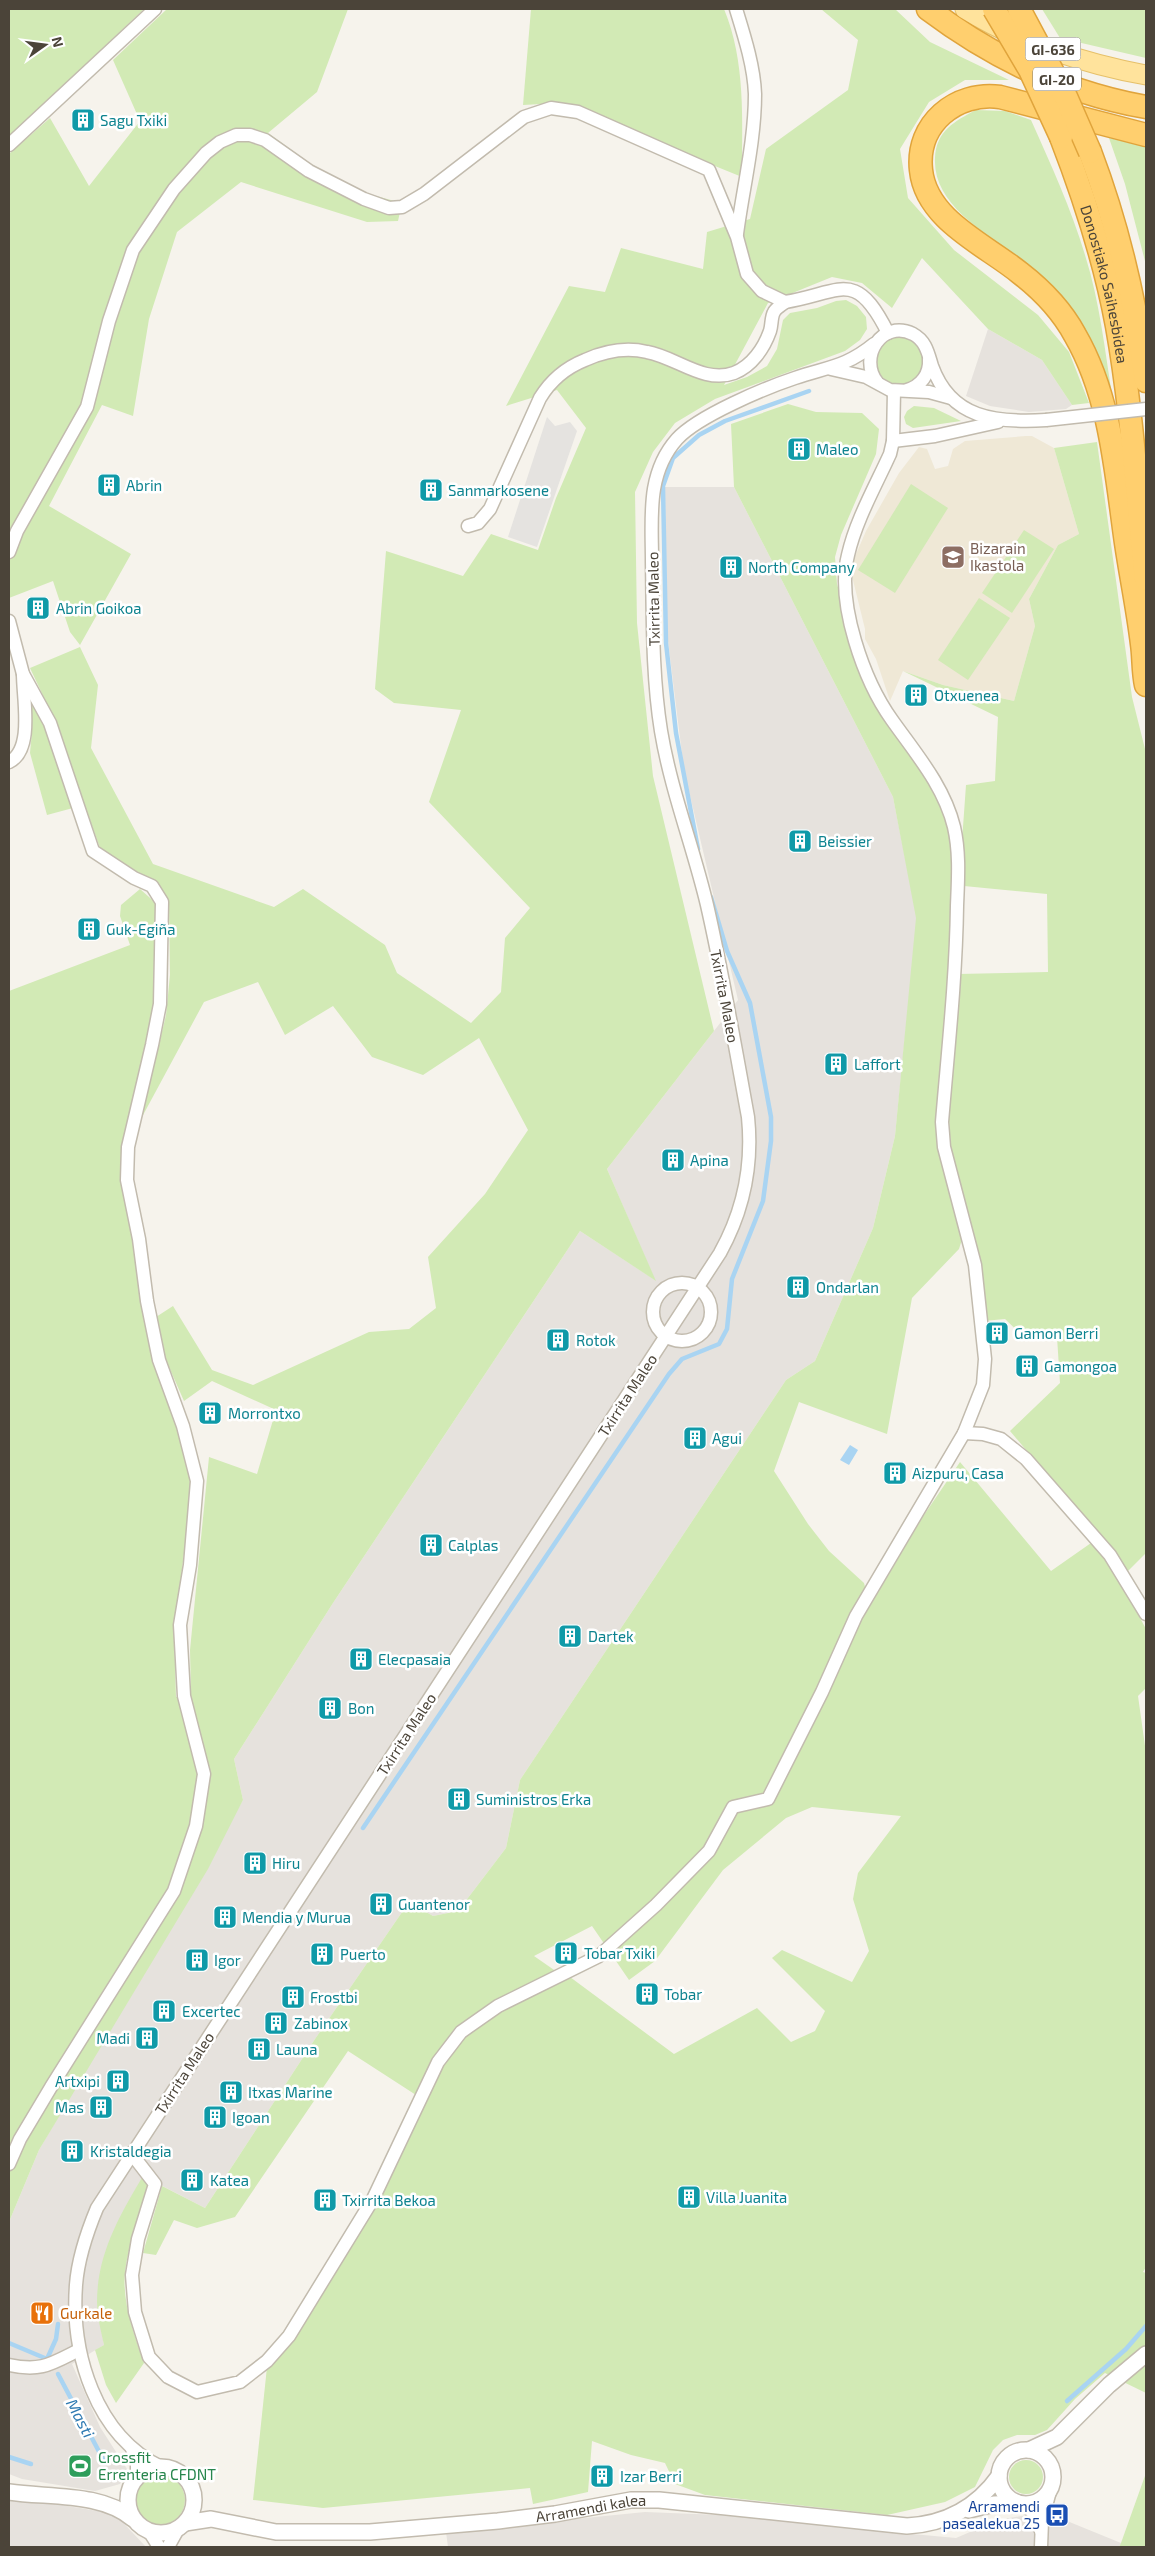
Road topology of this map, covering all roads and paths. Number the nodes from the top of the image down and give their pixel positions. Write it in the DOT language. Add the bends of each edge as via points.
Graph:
graph roads {
  1 [pos="155,9"];
  2 [pos="736,9"];
  3 [pos="928,9"];
  4 [pos="965,9"];
  5 [pos="994,9"];
  6 [pos="1019,9"];
  7 [pos="1146,75"];
  8 [pos="1146,107"];
  9 [pos="1146,135"];
  10 [pos="9,145"];
  11 [pos="737,237"];
  12 [pos="786,302"];
  13 [pos="888,333"];
  14 [pos="874,344"];
  15 [pos="929,356"];
  16 [pos="831,369"];
  17 [pos="1146,381"];
  18 [pos="877,382"];
  19 [pos="899,391"];
  20 [pos="951,398"];
  21 [pos="1146,409"];
  22 [pos="1000,421"];
  23 [pos="893,441"];
  24 [pos="468,526"];
  25 [pos="9,552"];
  26 [pos="1146,579"];
  27 [pos="9,620"];
  28 [pos="23,674"];
  29 [pos="1146,685"];
  30 [pos="9,762"];
  31 [pos="698,1287"];
  32 [pos="665,1336"];
  33 [pos="964,1433"];
  34 [pos="1146,1614"];
  35 [pos="131,2153"];
  36 [pos="9,2164"];
  37 [pos="80,2350"];
  38 [pos="1146,2354"];
  39 [pos="9,2364"];
  40 [pos="1064,2431"];
  41 [pos="131,2446"];
  42 [pos="1029,2450"];
  43 [pos="160,2467"];
  44 [pos="1052,2468"];
  45 [pos="138,2476"];
  46 [pos="999,2476"];
  47 [pos="129,2490"];
  48 [pos="192,2490"];
  49 [pos="1050,2491"];
  50 [pos="9,2492"];
  51 [pos="94,2500"];
  52 [pos="1022,2504"];
  53 [pos="960,2512"];
  54 [pos="133,2518"];
  55 [pos="220,2519"];
  56 [pos="182,2526"];
  57 [pos="149,2531"];
  58 [pos="1041,2531"];
  59 [pos="159,2547"];
  60 [pos="168,2547"];
  61 [pos="1041,2547"];
  1 -- 10 [label="street"];
  2 -- 11 [label="street" via="755,93 752,143 742,189"];
  3 -- 8 [label="highway" via="958,32 1044,77"];
  4 -- 7 [label="main road, GI-636" via="1026,40"];
  5 -- 26 [label="highway, Donostiako Saihesbidea / GI-20, bridge" via="1030,70 1061,137 1090,218 1117,326"];
  6 -- 17 [label="highway, Donostiako Saihesbidea / GI-20, bridge" via="1066,97 1090,152 1121,245"];
  9 -- 29 [label="highway" via="1000,97 980,96 951,106 936,120 925,138 921,159 923,180 932,200 949,219 1048,298 1073,330 1091,366 1114,456"];
  11 -- 12 [label="street" via="747,274 762,291"];
  11 -- 25 [label="street" via="709,170 578,112 551,108 524,117 424,194 402,207 389,208 309,171 265,140 236,135 206,153 174,189 133,250 109,321 87,408 17,531"];
  12 -- 13 [label="street" via="835,289 851,289 871,305"];
  12 -- 24 [label="street" via="774,312 770,331 760,352 734,373 698,372 648,352 627,350 603,352 562,372 540,398 490,509 478,523"];
  13 -- 14 [label="street"];
  13 -- 15 [label="street" via="901,331 912,334 923,342"];
  14 -- 16 [label="street, Txirrita Maleo"];
  14 -- 18 [label="street" via="869,362"];
  15 -- 19 [label="street" via="929,367 923,380 915,387"];
  15 -- 20 [label="street"];
  16 -- 18 [label="street" via="855,373"];
  16 -- 31 [label="street, Txirrita Maleo" via="785,382 693,425 667,453 653,490 653,655 662,733 675,797 706,902 750,1134 746,1186 736,1221"];
  18 -- 19 [label="street"];
  19 -- 20 [label="street" via="929,392"];
  19 -- 23 [label="street"];
  20 -- 22 [label="street" via="967,410"];
  21 -- 22 [label="street, bridge" via="1046,420"];
  22 -- 23 [label="street" via="935,436"];
  23 -- 33 [label="street" via="852,541 847,557 846,583 849,612 861,658 885,710 935,779 946,802 957,846 957,940 942,1122 944,1148 975,1265 985,1358 983,1384"];
  27 -- 28 [label="street"];
  28 -- 30 [label="street" via="26,722 23,743 21,752"];
  28 -- 36 [label="street" via="50,723 93,851 152,886 162,902 160,1004 128,1147 127,1180 159,1360 183,1426 197,1481 190,1565 180,1625 184,1696 204,1774 196,1826 174,1891 51,2087"];
  31 -- 32 [label="street, Txirrita Maleo"];
  31 -- 32 [label="street" via="682,1282 674,1284 666,1287 655,1299 655,1324"];
  31 -- 32 [label="street" via="710,1303 711,1316 706,1328 690,1340 678,1341"];
  32 -- 35 [label="street, Txirrita Maleo"];
  33 -- 34 [label="street" via="1001,1439 1026,1459 1110,1554"];
  33 -- 35 [label="street" via="856,1616 768,1798 733,1807 709,1851 656,1906 599,1956 498,2006 461,2032 438,2062 373,2199 289,2336 267,2361 240,2382 197,2392 168,2377 149,2357 135,2312 132,2275 138,2239 155,2184"];
  35 -- 37 [label="street, Txirrita Maleo" via="97,2208 84,2245 76,2283"];
  37 -- 39 [label="street" via="40,2368 28,2369"];
  37 -- 41 [label="street, Txirrita Maleo" via="96,2399"];
  38 -- 40 [label="street" via="1109,2385"];
  40 -- 42 [label="street" via="1048,2443"];
  40 -- 44 [label="street"];
  41 -- 43 [label="street, Txirrita Maleo"];
  41 -- 45 [label="street, Txirrita Maleo"];
  42 -- 44 [label="street" via="1043,2455"];
  42 -- 46 [label="street" via="1016,2451 1007,2458"];
  43 -- 45 [label="street"];
  43 -- 48 [label="street" via="180,2473"];
  44 -- 49 [label="street" via="1054,2477"];
  45 -- 47 [label="street"];
  46 -- 52 [label="street" via="1005,2494"];
  46 -- 53 [label="street, Arramendi kalea" via="982,2496"];
  47 -- 51 [label="street"];
  47 -- 54 [label="street" via="129,2509"];
  48 -- 55 [label="street"];
  48 -- 56 [label="street" via="192,2513"];
  49 -- 52 [label="street" via="1040,2501"];
  49 -- 58 [label="street"];
  50 -- 51 [label="street"];
  51 -- 54 [label="street" via="115,2506"];
  52 -- 53 [label="street, Arramendi kalea" via="994,2504"];
  52 -- 58 [label="street" via="1035,2516"];
  53 -- 55 [label="street, Arramendi kalea" via="934,2522 907,2526 702,2503 630,2500 555,2514 370,2532 276,2532"];
  54 -- 57 [label="street"];
  55 -- 56 [label="street"];
  56 -- 57 [label="street" via="164,2533"];
  56 -- 60 [label="street"];
  57 -- 59 [label="street"];
  58 -- 61 [label="street"];
}
